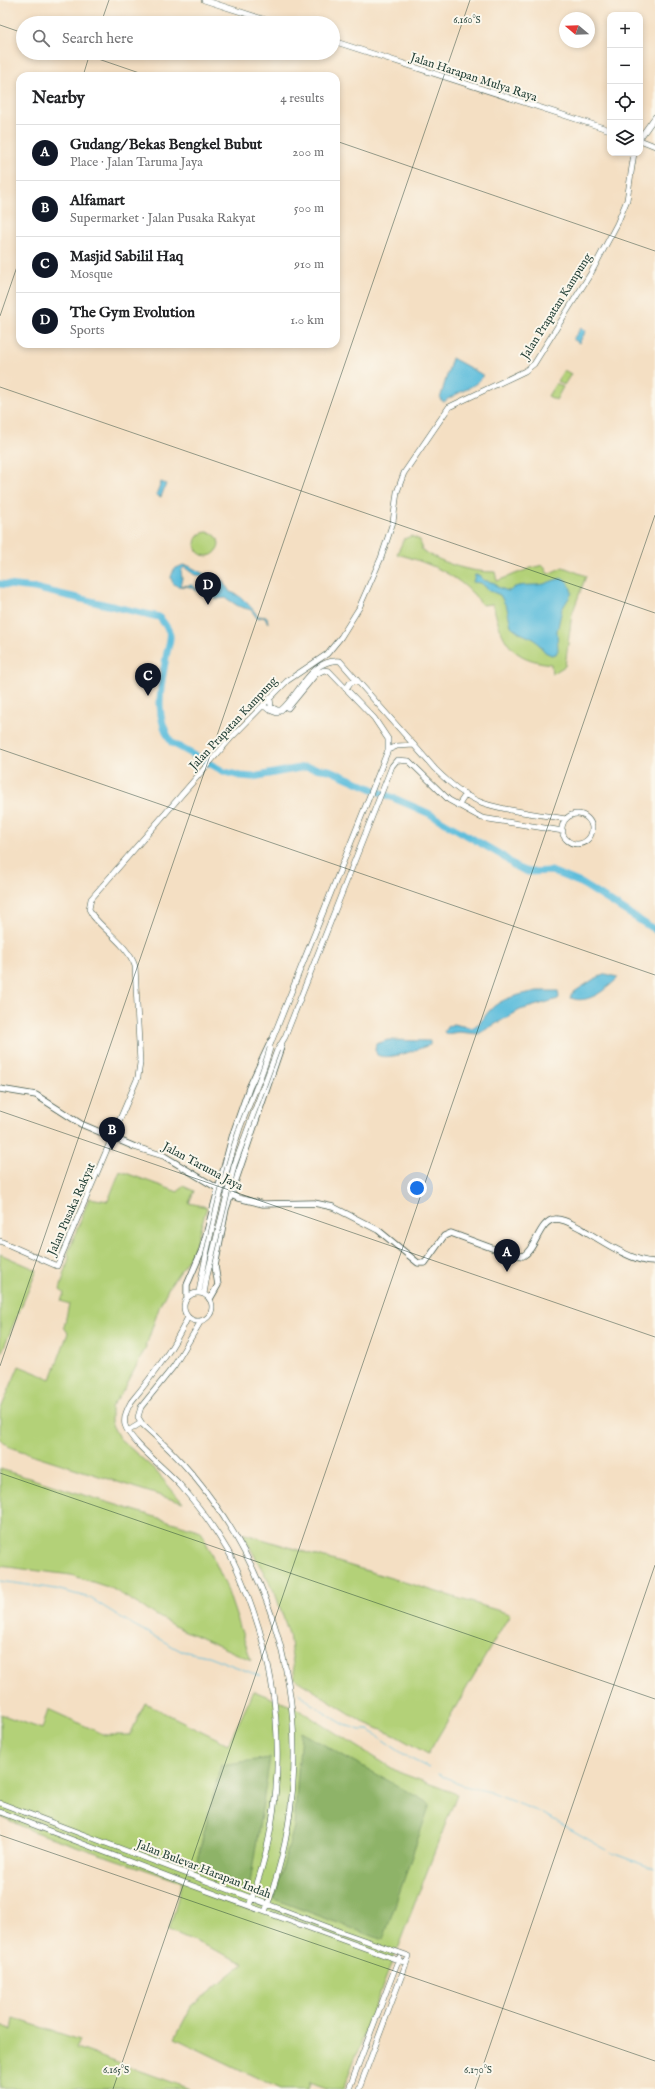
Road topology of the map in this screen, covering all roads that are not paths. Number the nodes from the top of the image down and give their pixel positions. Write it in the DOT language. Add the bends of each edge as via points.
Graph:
graph roads {
  1 [pos="204,0"];
  2 [pos="253,16"];
  3 [pos="340,43"];
  4 [pos="655,117"];
  5 [pos="607,129"];
  6 [pos="643,135"];
  7 [pos="643,140"];
  8 [pos="655,146"];
  9 [pos="634,156"];
  10 [pos="357,680"];
  11 [pos="346,689"];
  12 [pos="270,698"];
  13 [pos="263,705"];
  14 [pos="414,746"];
  15 [pos="388,750"];
  16 [pos="466,794"];
  17 [pos="458,806"];
  18 [pos="566,819"];
  19 [pos="563,831"];
  20 [pos="315,930"];
  21 [pos="325,934"];
  22 [pos="312,936"];
  23 [pos="322,941"];
  24 [pos="271,1041"];
  25 [pos="279,1048"];
  26 [pos="0,1089"];
  27 [pos="113,1138"];
  28 [pos="217,1188"];
  29 [pos="231,1195"];
  30 [pos="0,1241"];
  31 [pos="655,1262"];
  32 [pos="205,1276"];
  33 [pos="202,1293"];
  34 [pos="187,1296"];
  35 [pos="210,1299"];
  36 [pos="188,1317"];
  37 [pos="201,1321"];
  38 [pos="141,1423"];
  39 [pos="128,1431"];
  40 [pos="0,1803"];
  41 [pos="0,1812"];
  42 [pos="252,1897"];
  43 [pos="268,1904"];
  44 [pos="249,1906"];
  45 [pos="265,1912"];
  46 [pos="401,1953"];
  47 [pos="398,1960"];
  48 [pos="406,1963"];
  49 [pos="349,2089"];
  50 [pos="359,2089"];
  1 -- 2 [label="street"];
  3 -- 5 [label="street, Jalan Harapan Mulya Raya"];
  4 -- 6 [label="street"];
  7 -- 8 [label="street"];
  9 -- 12 [label="street, Jalan Prapatan Kampung" via="627,200 617,224 591,273 534,364 525,371 456,402 443,413 400,482 393,522 383,552 352,620 332,649 287,682"];
  10 -- 11 [label="street" via="350,683"];
  10 -- 12 [label="street" via="343,664 333,661 311,674 281,710 271,707"];
  10 -- 14 [label="street"];
  11 -- 13 [label="street" via="324,670 316,674 290,706 281,712 269,710"];
  11 -- 15 [label="street" via="384,731 388,740"];
  12 -- 13 [label="street, Jalan Prapatan Kampung"];
  13 -- 27 [label="street, Jalan Prapatan Kampung" via="213,758 91,899 89,905 93,916 132,958 135,966 140,1067 136,1084"];
  14 -- 15 [label="street" via="398,746"];
  14 -- 16 [label="street" via="447,780"];
  15 -- 20 [label="street"];
  16 -- 17 [label="street"];
  16 -- 18 [label="street" via="492,806"];
  17 -- 19 [label="street" via="482,818"];
  17 -- 21 [label="street" via="409,761 397,760 389,773"];
  18 -- 19 [label="street"];
  18 -- 19 [label="street" via="571,815 584,815 589,820 591,830 585,840 576,844 568,842"];
  20 -- 21 [label="street"];
  20 -- 22 [label="street"];
  21 -- 23 [label="street"];
  22 -- 23 [label="street"];
  22 -- 24 [label="street"];
  23 -- 25 [label="street"];
  24 -- 28 [label="main road" via="243,1105"];
  24 -- 32 [label="street, bridge" via="229,1165 217,1208"];
  25 -- 29 [label="main road"];
  25 -- 32 [label="street, bridge" via="234,1166"];
  26 -- 27 [label="main road, Jalan Taruma Jaya" via="36,1095 74,1120"];
  27 -- 28 [label="main road, Jalan Taruma Jaya" via="164,1156"];
  27 -- 30 [label="street, Jalan Pusaka Rakyat" via="57,1266"];
  28 -- 29 [label="main road, Jalan Taruma Jaya"];
  28 -- 34 [label="main road" via="202,1250 187,1285"];
  29 -- 31 [label="main road, Jalan Taruma Jaya" via="263,1204 325,1204 378,1230 420,1264 426,1263 444,1236 451,1233 514,1256 523,1256 548,1221 556,1219 568,1222 624,1252"];
  29 -- 35 [label="main road" via="215,1266 218,1285"];
  32 -- 33 [label="street"];
  33 -- 34 [label="street"];
  33 -- 35 [label="street"];
  34 -- 36 [label="street" via="184,1311"];
  35 -- 37 [label="street" via="211,1312"];
  36 -- 37 [label="street"];
  36 -- 39 [label="street" via="168,1353 126,1410 124,1419"];
  37 -- 38 [label="street" via="174,1366 138,1412"];
  38 -- 39 [label="street"];
  38 -- 43 [label="street" via="191,1473 221,1512 261,1587 276,1626 292,1700 295,1751 288,1829"];
  39 -- 42 [label="street" via="180,1484 229,1552 256,1620 272,1678 278,1749 276,1789 262,1868"];
  40 -- 42 [label="street, Jalan Bulevar Harapan Indah"];
  41 -- 44 [label="street, Jalan Bulevar Harapan Indah"];
  42 -- 43 [label="street, Jalan Bulevar Harapan Indah"];
  42 -- 44 [label="street"];
  43 -- 45 [label="street"];
  43 -- 46 [label="street, Jalan Bulevar Harapan Indah"];
  44 -- 45 [label="street, Jalan Bulevar Harapan Indah"];
  45 -- 47 [label="street, Jalan Bulevar Harapan Indah"];
  46 -- 47 [label="street"];
  46 -- 48 [label="street" via="409,1956"];
  47 -- 48 [label="street, Jalan Bulevar Harapan Indah"];
  47 -- 49 [label="street"];
  48 -- 50 [label="street"];
}
